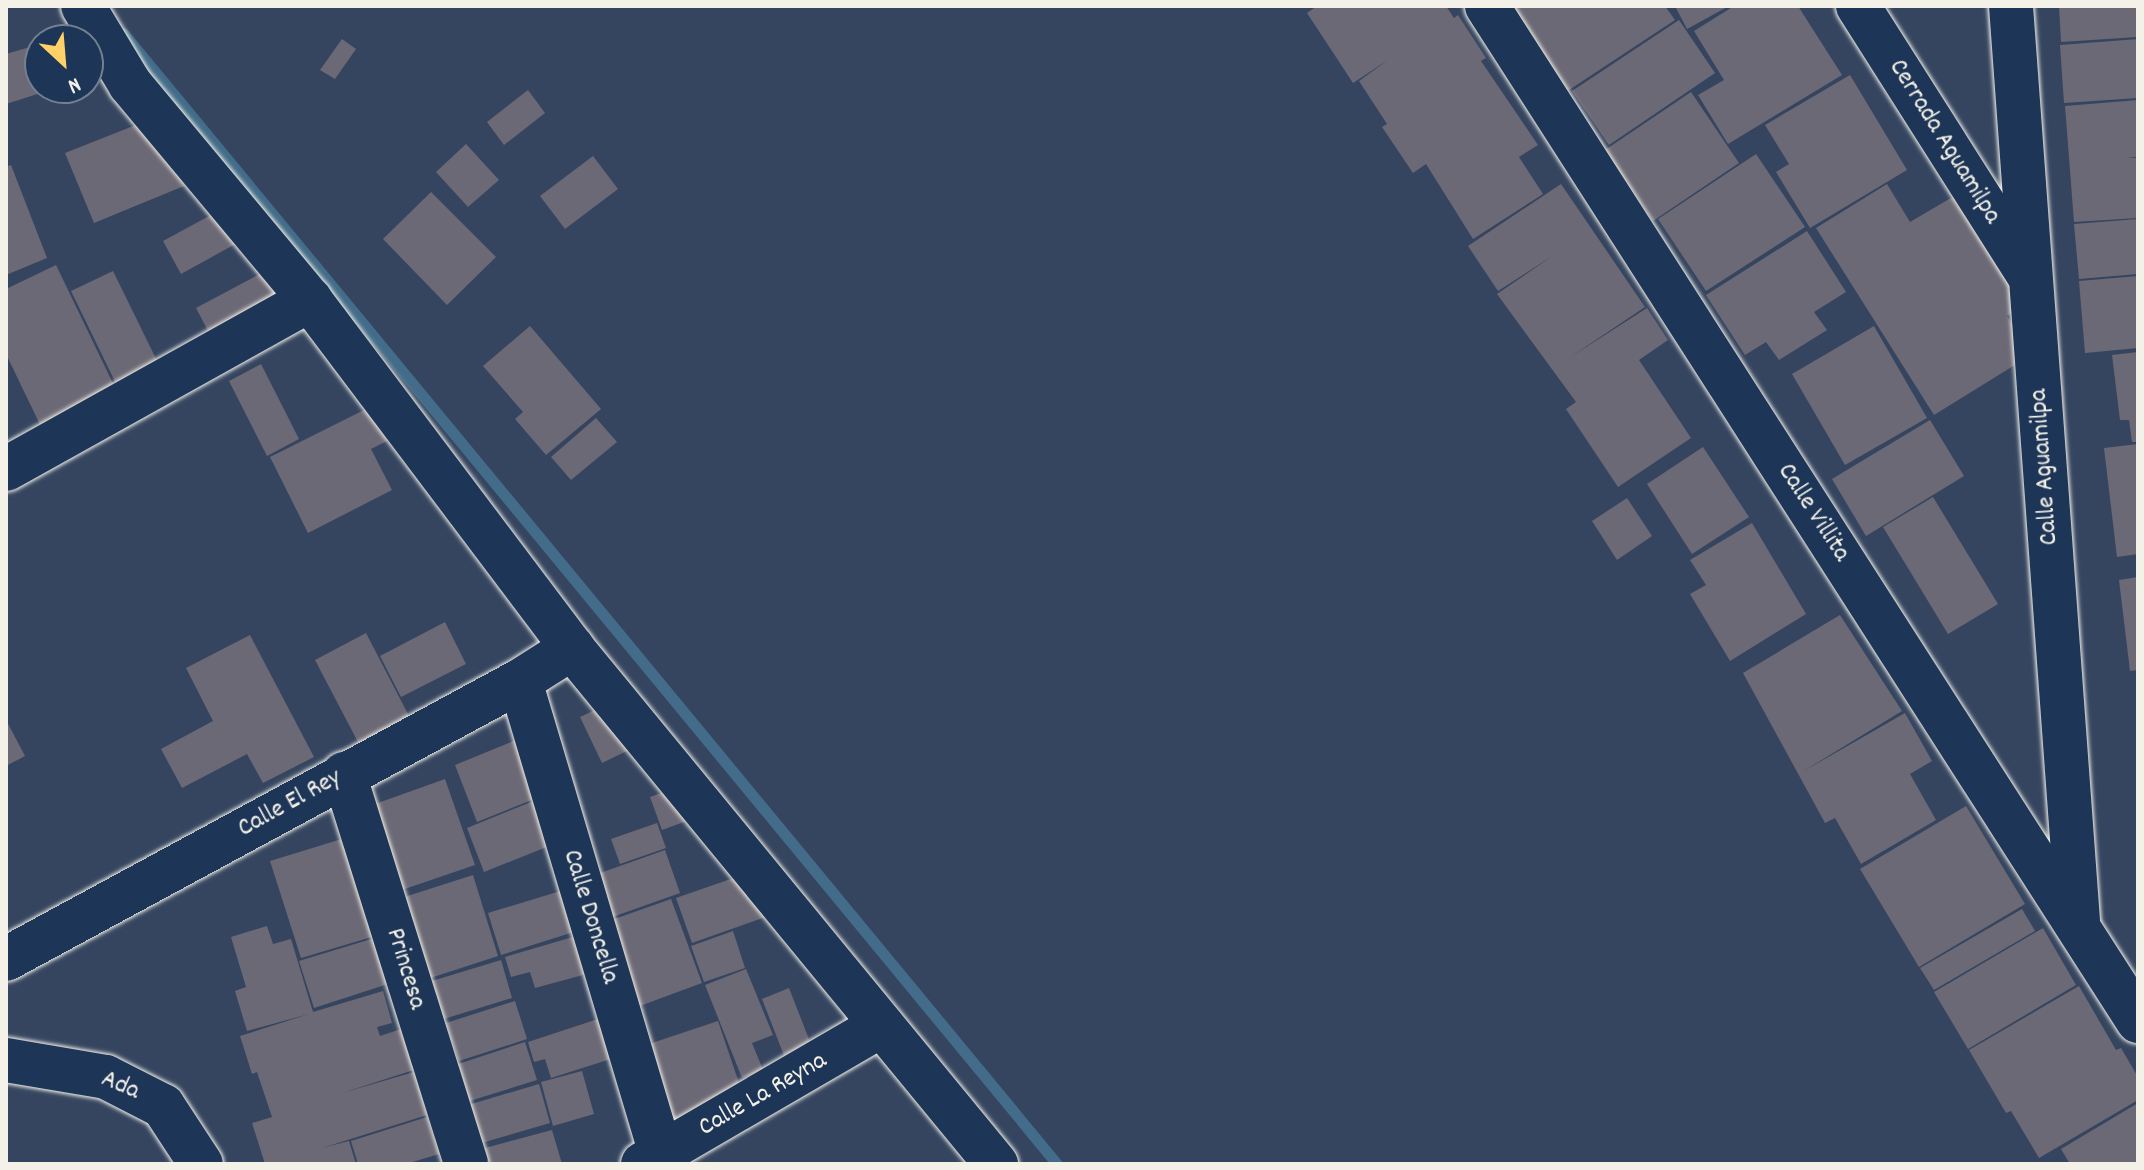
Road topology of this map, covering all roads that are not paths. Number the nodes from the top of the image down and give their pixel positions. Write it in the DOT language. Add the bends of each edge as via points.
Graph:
graph roads {
  1 [pos="83,6"];
  2 [pos="1487,6"];
  3 [pos="1858,6"];
  4 [pos="2011,6"];
  5 [pos="2031,279"];
  6 [pos="310,300"];
  7 [pos="6,469"];
  8 [pos="572,648"];
  9 [pos="520,681"];
  10 [pos="344,774"];
  11 [pos="2078,928"];
  12 [pos="6,959"];
  13 [pos="2138,1021"];
  14 [pos="882,1025"];
  15 [pos="6,1060"];
  16 [pos="652,1159"];
  17 [pos="201,1164"];
  18 [pos="466,1164"];
  19 [pos="996,1164"];
  1 -- 6 [label="street" via="130,84"];
  2 -- 11 [label="street, Calle Villita"];
  3 -- 5 [label="street, Cerrada Aguamilpa"];
  4 -- 5 [label="street, Calle Aguamilpa"];
  5 -- 11 [label="street, Calle Aguamilpa"];
  6 -- 7 [label="street"];
  6 -- 8 [label="street"];
  8 -- 9 [label="street, Calle El Rey"];
  8 -- 14 [label="street"];
  9 -- 10 [label="street, Calle El Rey"];
  9 -- 16 [label="street, Calle Doncella"];
  10 -- 12 [label="street, Calle El Rey"];
  10 -- 18 [label="street, Princesa"];
  11 -- 13 [label="street, Calle Villita"];
  14 -- 16 [label="street, Calle La Reyna"];
  14 -- 19 [label="street"];
  15 -- 17 [label="street, Ada" via="106,1077 163,1106"];
}
